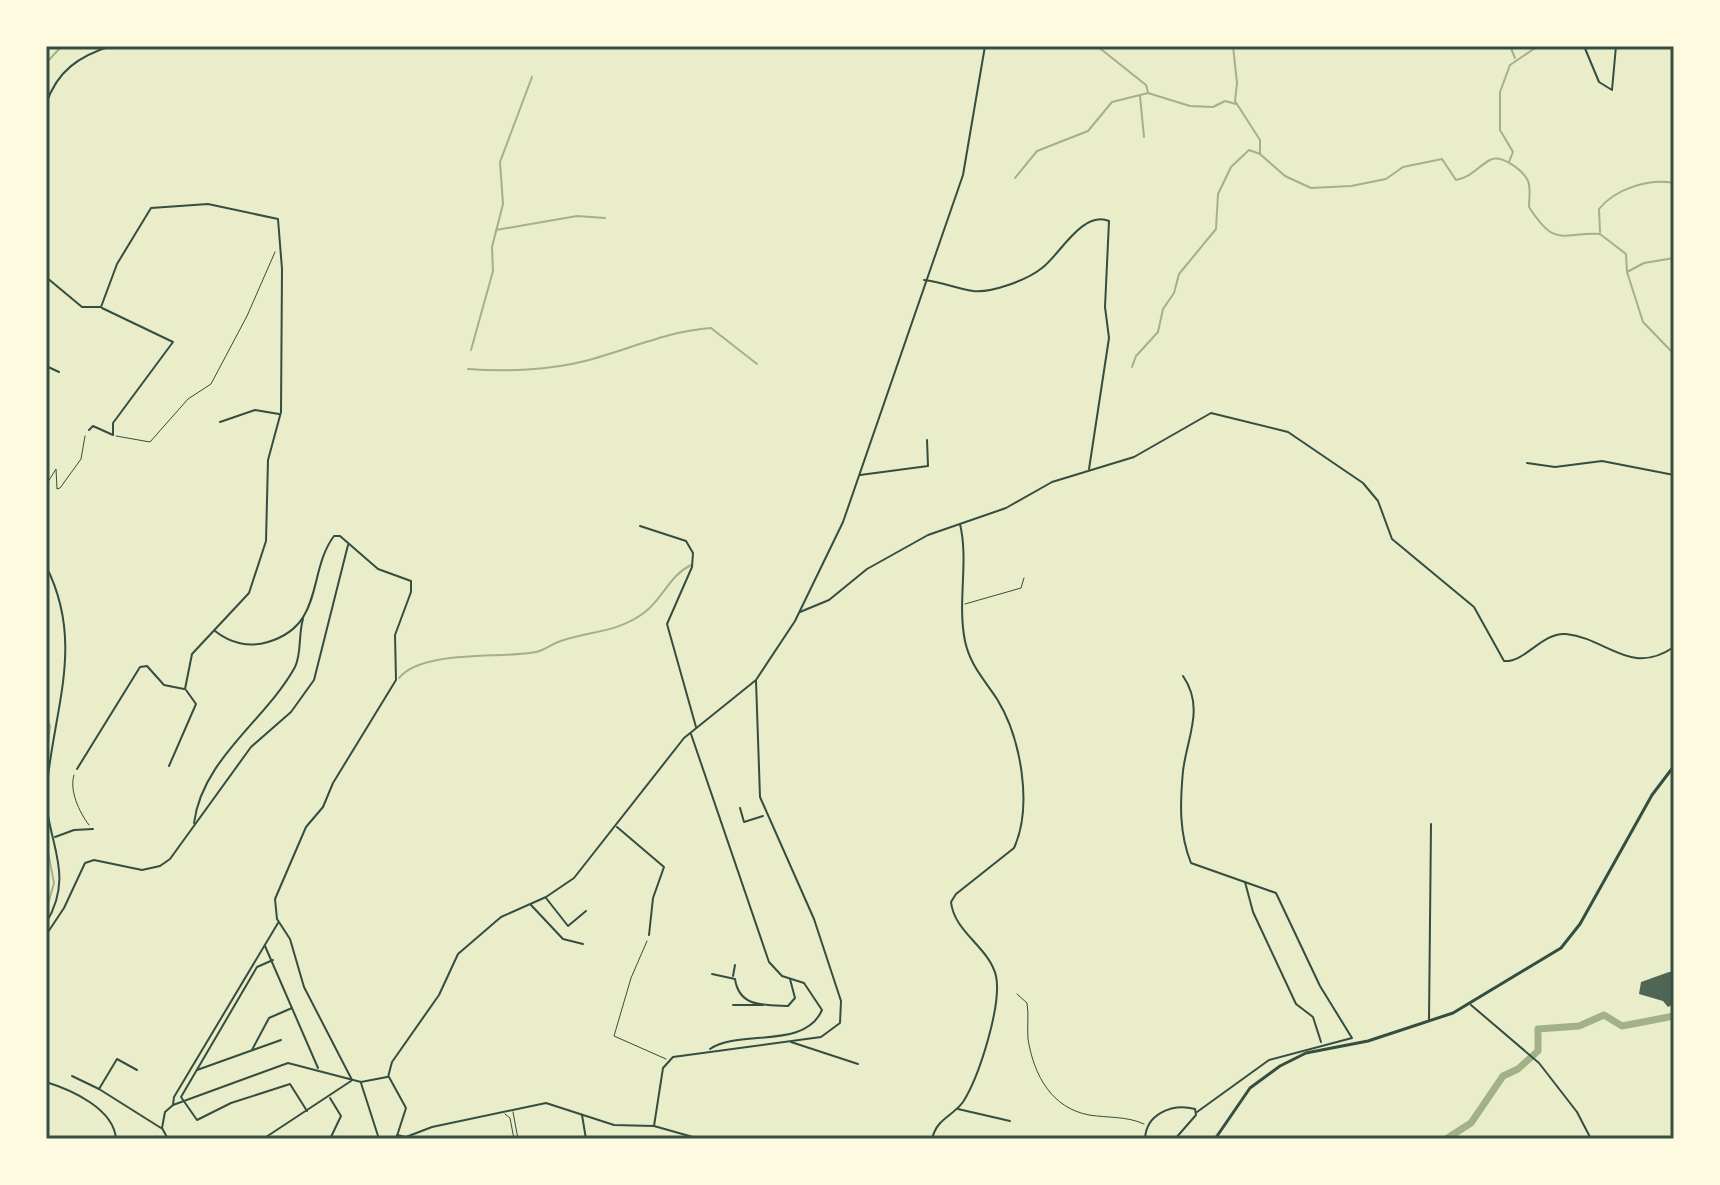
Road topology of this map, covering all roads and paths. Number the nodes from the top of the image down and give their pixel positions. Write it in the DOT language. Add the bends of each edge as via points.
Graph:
graph roads {
  1 [pos="111,46"];
  2 [pos="985,46"];
  3 [pos="1584,46"];
  4 [pos="1616,46"];
  5 [pos="46,104"];
  6 [pos="281,238"];
  7 [pos="46,277"];
  8 [pos="924,280"];
  9 [pos="101,307"];
  10 [pos="46,366"];
  11 [pos="59,372"];
  12 [pos="280,415"];
  13 [pos="220,422"];
  14 [pos="89,430"];
  15 [pos="113,435"];
  16 [pos="927,440"];
  17 [pos="1527,463"];
  18 [pos="1089,470"];
  19 [pos="859,475"];
  20 [pos="1674,475"];
  21 [pos="46,485"];
  22 [pos="960,523"];
  23 [pos="640,526"];
  24 [pos="348,543"];
  25 [pos="46,566"];
  26 [pos="1024,578"];
  27 [pos="962,605"];
  28 [pos="799,613"];
  29 [pos="303,618"];
  30 [pos="215,631"];
  31 [pos="1674,647"];
  32 [pos="1183,676"];
  33 [pos="756,680"];
  34 [pos="185,689"];
  35 [pos="697,728"];
  36 [pos="690,733"];
  37 [pos="169,766"];
  38 [pos="1674,766"];
  39 [pos="77,769"];
  40 [pos="740,808"];
  41 [pos="765,815"];
  42 [pos="194,824"];
  43 [pos="1431,824"];
  44 [pos="616,826"];
  45 [pos="93,829"];
  46 [pos="55,837"];
  47 [pos="1245,879"];
  48 [pos="546,897"];
  49 [pos="530,904"];
  50 [pos="586,911"];
  51 [pos="279,922"];
  52 [pos="46,923"];
  53 [pos="46,935"];
  54 [pos="649,935"];
  55 [pos="583,944"];
  56 [pos="264,945"];
  57 [pos="273,960"];
  58 [pos="735,965"];
  59 [pos="712,974"];
  60 [pos="733,978"];
  61 [pos="790,978"];
  62 [pos="1017,994"];
  63 [pos="733,1005"];
  64 [pos="763,1005"];
  65 [pos="1471,1005"];
  66 [pos="294,1007"];
  67 [pos="1430,1021"];
  68 [pos="281,1040"];
  69 [pos="790,1041"];
  70 [pos="1322,1043"];
  71 [pos="709,1050"];
  72 [pos="252,1052"];
  73 [pos="668,1061"];
  74 [pos="858,1064"];
  75 [pos="318,1069"];
  76 [pos="137,1070"];
  77 [pos="196,1071"];
  78 [pos="72,1076"];
  79 [pos="388,1077"];
  80 [pos="352,1080"];
  81 [pos="46,1082"];
  82 [pos="361,1082"];
  83 [pos="99,1089"];
  84 [pos="329,1097"];
  85 [pos="184,1101"];
  86 [pos="173,1105"];
  87 [pos="956,1109"];
  88 [pos="512,1110"];
  89 [pos="307,1111"];
  90 [pos="503,1112"];
  91 [pos="1197,1112"];
  92 [pos="582,1114"];
  93 [pos="1010,1121"];
  94 [pos="1146,1125"];
  95 [pos="654,1126"];
  96 [pos="162,1128"];
  97 [pos="397,1137"];
  98 [pos="116,1139"];
  99 [pos="168,1139"];
  100 [pos="263,1139"];
  101 [pos="330,1139"];
  102 [pos="379,1139"];
  103 [pos="514,1139"];
  104 [pos="518,1139"];
  105 [pos="586,1139"];
  106 [pos="697,1139"];
  107 [pos="932,1139"];
  108 [pos="1145,1139"];
  109 [pos="1175,1139"];
  110 [pos="1215,1139"];
  111 [pos="1591,1139"];
  1 -- 5 [label="street" via="74,61"];
  2 -- 8 [label="street" via="965,167"];
  3 -- 4 [label="street" via="1599,82 1612,90"];
  6 -- 9 [label="street" via="278,219 208,204 151,208 117,264"];
  6 -- 12 [label="street"];
  6 -- 15 [label="path" via="211,384 188,399 150,442"];
  7 -- 9 [label="street" via="82,307"];
  8 -- 18 [label="street" via="978,291 1020,279 1044,267 1074,233 1099,220 1109,221 1109,338"];
  8 -- 19 [label="street"];
  9 -- 15 [label="street" via="173,342 113,423"];
  10 -- 11 [label="street"];
  12 -- 13 [label="street" via="255,410"];
  12 -- 30 [label="street" via="269,456 266,541 253,586"];
  14 -- 15 [label="street" via="93,426"];
  14 -- 21 [label="path" via="74,470 58,489 55,469"];
  16 -- 19 [label="street" via="928,466"];
  17 -- 20 [label="street" via="1555,467 1602,461"];
  18 -- 22 [label="street"];
  18 -- 31 [label="street" via="1144,453 1207,414 1272,427 1319,450 1370,490 1392,539 1474,607 1504,661 1558,634 1640,659"];
  19 -- 28 [label="street" via="840,529"];
  22 -- 27 [label="street"];
  22 -- 28 [label="street" via="867,569 829,600"];
  23 -- 35 [label="street" via="686,541 693,553 667,624"];
  24 -- 29 [label="street" via="337,535 331,539"];
  24 -- 42 [label="street" via="314,680 291,712 251,747"];
  24 -- 51 [label="street" via="378,569 411,581 395,635 397,677 296,846 275,899"];
  25 -- 46 [label="street" via="62,605 66,670 47,786"];
  26 -- 27 [label="lane" via="1021,588"];
  27 -- 87 [label="street" via="967,652 999,703 1015,742 1022,803 1015,846 951,902 996,980 989,1034"];
  28 -- 33 [label="street"];
  29 -- 30 [label="street" via="283,636 261,644 240,643"];
  29 -- 42 [label="street" via="295,667 211,779 198,800"];
  30 -- 34 [label="street" via="192,654"];
  32 -- 47 [label="street" via="1192,693 1195,719 1183,770 1182,838 1194,867"];
  33 -- 35 [label="street"];
  33 -- 41 [label="street" via="758,784"];
  34 -- 37 [label="street" via="196,704"];
  34 -- 39 [label="street" via="164,685 147,666 140,667"];
  35 -- 36 [label="street"];
  36 -- 44 [label="street"];
  36 -- 61 [label="street" via="759,939 775,971"];
  38 -- 65 [label="main road" via="1652,795 1574,934 1549,957"];
  39 -- 45 [label="path" via="72,780 77,806"];
  40 -- 41 [label="street" via="744,822"];
  41 -- 69 [label="street" via="819,929 842,1008 840,1023 828,1035"];
  42 -- 53 [label="street" via="160,866 142,870 94,860 85,863"];
  43 -- 67 [label="street"];
  44 -- 48 [label="street" via="574,878"];
  44 -- 54 [label="street" via="664,867 653,898"];
  45 -- 46 [label="street"];
  46 -- 52 [label="street" via="61,883"];
  47 -- 70 [label="street" via="1253,912 1289,990 1297,1005 1315,1019"];
  47 -- 70 [label="street" via="1276,893 1320,986 1352,1038"];
  48 -- 49 [label="street"];
  48 -- 50 [label="street" via="568,926"];
  49 -- 55 [label="street" via="563,939"];
  49 -- 79 [label="street" via="498,919 458,954"];
  51 -- 56 [label="street"];
  51 -- 80 [label="street" via="290,939 304,987"];
  54 -- 73 [label="path" via="614,1036"];
  56 -- 57 [label="street"];
  56 -- 86 [label="street"];
  57 -- 66 [label="street"];
  57 -- 77 [label="street" via="257,967"];
  58 -- 60 [label="street"];
  59 -- 60 [label="street"];
  60 -- 64 [label="street" via="741,998"];
  61 -- 64 [label="street" via="793,1004"];
  61 -- 71 [label="street" via="804,983 817,998 822,1010 818,1018 797,1031"];
  62 -- 94 [label="path" via="1027,1003 1034,1059 1059,1105"];
  63 -- 64 [label="street"];
  65 -- 67 [label="main road"];
  65 -- 111 [label="street" via="1534,1058 1577,1112"];
  66 -- 72 [label="street" via="269,1018"];
  66 -- 75 [label="street"];
  67 -- 110 [label="main road" via="1294,1058 1250,1088"];
  68 -- 72 [label="street"];
  69 -- 71 [label="street"];
  69 -- 74 [label="street"];
  70 -- 91 [label="street" via="1264,1062"];
  71 -- 73 [label="street" via="682,1053"];
  72 -- 77 [label="street"];
  73 -- 95 [label="street"];
  75 -- 80 [label="street"];
  75 -- 85 [label="street" via="282,1064"];
  76 -- 83 [label="street" via="117,1059"];
  77 -- 85 [label="street" via="182,1094"];
  78 -- 83 [label="street"];
  79 -- 82 [label="street"];
  79 -- 97 [label="street" via="406,1108"];
  80 -- 82 [label="street"];
  80 -- 84 [label="street"];
  81 -- 98 [label="street" via="108,1116"];
  82 -- 102 [label="street"];
  83 -- 96 [label="street"];
  84 -- 89 [label="street"];
  84 -- 101 [label="street" via="341,1116"];
  85 -- 86 [label="street"];
  85 -- 89 [label="street" via="199,1120 231,1103 290,1084"];
  86 -- 96 [label="street" via="163,1115"];
  87 -- 93 [label="street"];
  87 -- 107 [label="street" via="940,1121"];
  88 -- 90 [label="street"];
  88 -- 92 [label="street" via="546,1103"];
  88 -- 104 [label="lane"];
  89 -- 100 [label="street"];
  90 -- 97 [label="street"];
  90 -- 103 [label="lane" via="510,1118"];
  91 -- 94 [label="street" via="1165,1111"];
  91 -- 109 [label="street"];
  92 -- 95 [label="street" via="620,1126"];
  92 -- 105 [label="street"];
  94 -- 108 [label="street"];
  95 -- 106 [label="street"];
  96 -- 99 [label="street"];
}
